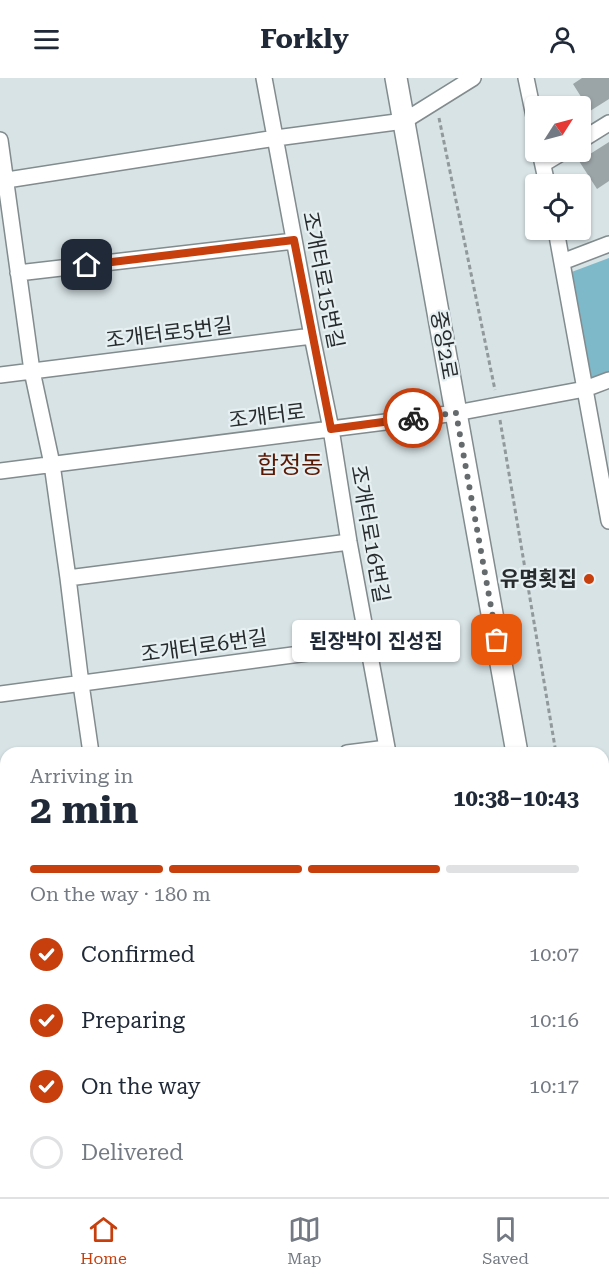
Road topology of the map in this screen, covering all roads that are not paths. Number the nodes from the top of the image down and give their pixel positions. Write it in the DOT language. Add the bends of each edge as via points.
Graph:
graph roads {
  1 [pos="264,78"];
  2 [pos="396,78"];
  3 [pos="473,78"];
  4 [pos="526,78"];
  5 [pos="530,96"];
  6 [pos="404,121"];
  7 [pos="609,123"];
  8 [pos="591,134"];
  9 [pos="276,138"];
  10 [pos="0,140"];
  11 [pos="3,180"];
  12 [pos="294,240"];
  13 [pos="558,240"];
  14 [pos="609,244"];
  15 [pos="562,262"];
  16 [pos="18,273"];
  17 [pos="312,336"];
  18 [pos="32,372"];
  19 [pos="0,375"];
  20 [pos="609,380"];
  21 [pos="585,388"];
  22 [pos="456,413"];
  23 [pos="331,429"];
  24 [pos="52,464"];
  25 [pos="0,471"];
  26 [pos="609,521"];
  27 [pos="349,542"];
  28 [pos="69,578"];
  29 [pos="368,645"];
  30 [pos="81,684"];
  31 [pos="0,694"];
  32 [pos="90,747"];
  33 [pos="386,747"];
  34 [pos="516,747"];
  1 -- 9 [label="street, 조개터로15번길"];
  2 -- 6 [label="street, 중앙2로"];
  3 -- 6 [label="street"];
  4 -- 5 [label="street"];
  6 -- 9 [label="street"];
  6 -- 22 [label="street, 중앙2로"];
  7 -- 8 [label="street"];
  9 -- 11 [label="street"];
  9 -- 12 [label="street, 조개터로15번길"];
  10 -- 11 [label="street"];
  11 -- 16 [label="street"];
  12 -- 16 [label="street"];
  12 -- 17 [label="street, 조개터로15번길"];
  13 -- 15 [label="street"];
  14 -- 15 [label="street"];
  15 -- 21 [label="street"];
  16 -- 18 [label="street"];
  17 -- 18 [label="street, 조개터로5번길"];
  17 -- 23 [label="street, 조개터로15번길"];
  18 -- 19 [label="street, 조개터로5번길"];
  18 -- 24 [label="street"];
  20 -- 21 [label="street, 조개터로"];
  21 -- 22 [label="street, 조개터로"];
  21 -- 26 [label="street"];
  22 -- 23 [label="street, 조개터로"];
  22 -- 34 [label="street, 중앙2로"];
  23 -- 24 [label="street, 조개터로"];
  23 -- 27 [label="street, 조개터로16번길"];
  24 -- 25 [label="street, 조개터로"];
  24 -- 28 [label="street"];
  27 -- 28 [label="street"];
  27 -- 29 [label="street, 조개터로16번길"];
  28 -- 30 [label="street"];
  29 -- 30 [label="street, 조개터로6번길"];
  29 -- 33 [label="street, 조개터로16번길"];
  30 -- 31 [label="street, 조개터로6번길"];
  30 -- 32 [label="street"];
}
